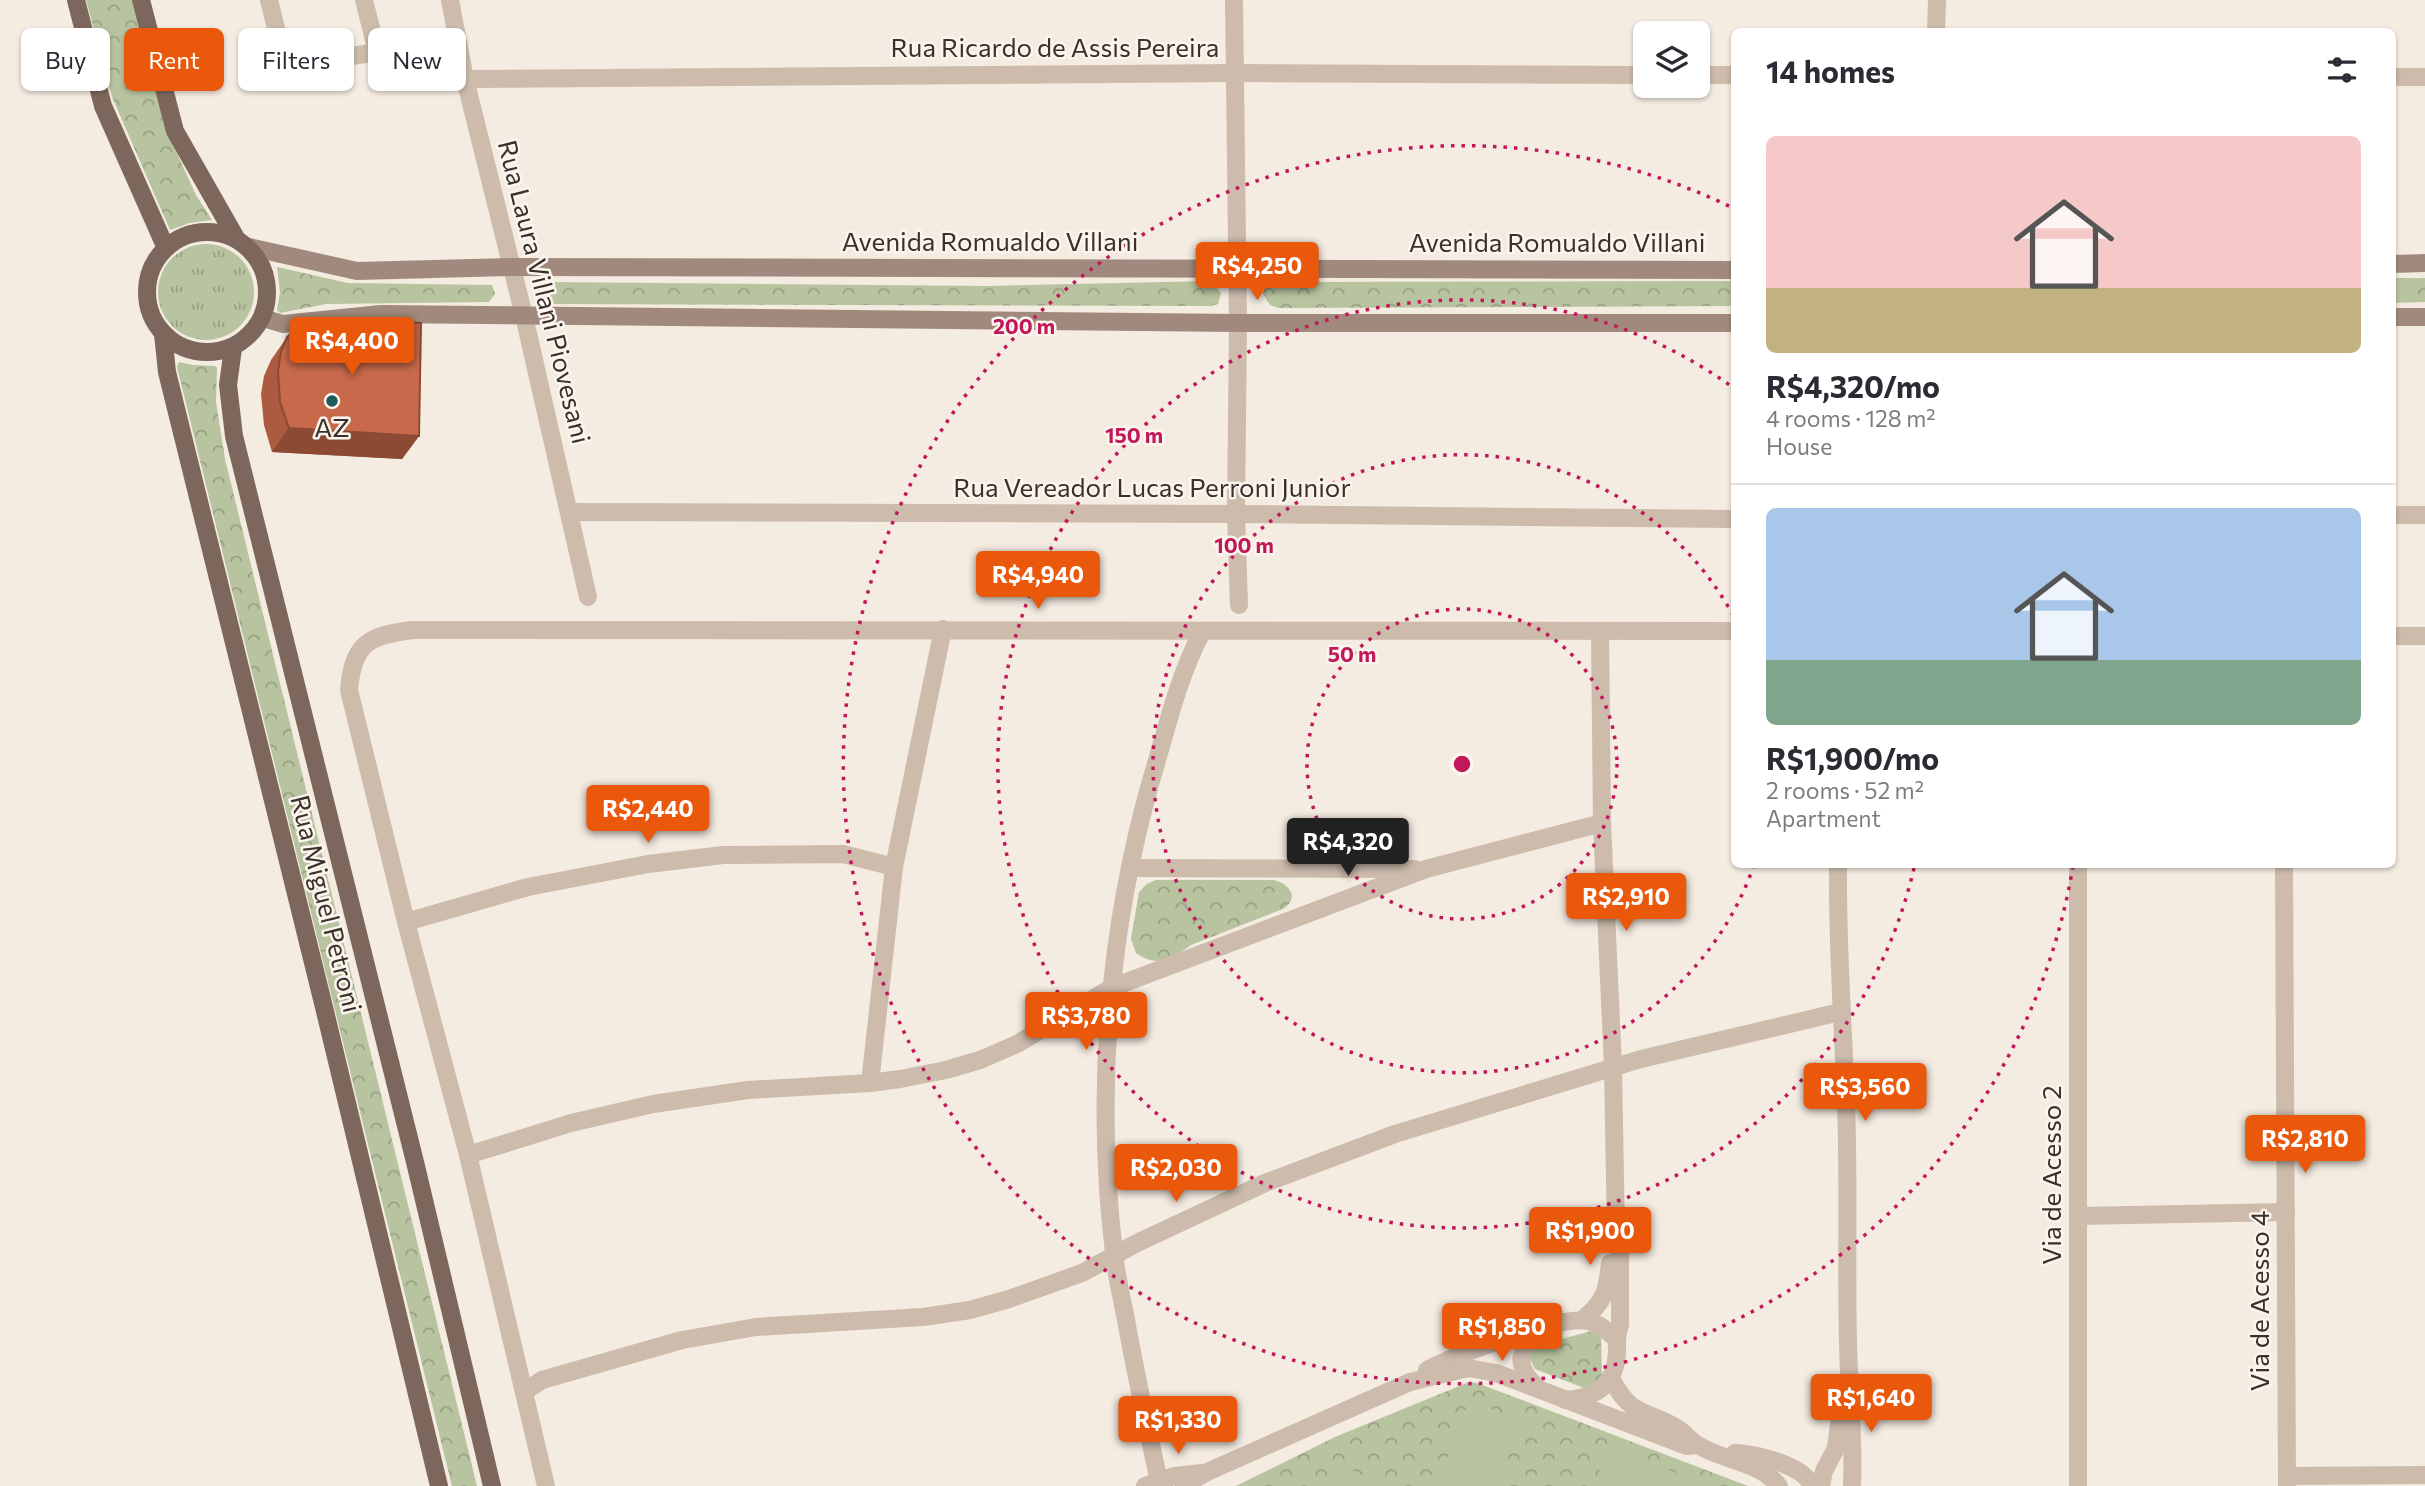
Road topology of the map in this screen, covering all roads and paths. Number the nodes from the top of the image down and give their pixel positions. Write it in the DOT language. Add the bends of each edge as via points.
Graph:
graph roads {
  1 [pos="76,0"];
  2 [pos="141,0"];
  3 [pos="270,0"];
  4 [pos="364,0"];
  5 [pos="450,0"];
  6 [pos="1234,0"];
  7 [pos="1937,0"];
  8 [pos="371,28"];
  9 [pos="455,28"];
  10 [pos="1936,28"];
  11 [pos="368,53"];
  12 [pos="1235,73"];
  13 [pos="1633,75"];
  14 [pos="1710,75"];
  15 [pos="1731,75"];
  16 [pos="2396,76"];
  17 [pos="2425,77"];
  18 [pos="466,79"];
  19 [pos="242,243"];
  20 [pos="165,246"];
  21 [pos="2425,263"];
  22 [pos="2396,264"];
  23 [pos="512,267"];
  24 [pos="1237,267"];
  25 [pos="1731,270"];
  26 [pos="524,316"];
  27 [pos="2396,317"];
  28 [pos="2425,317"];
  29 [pos="263,318"];
  30 [pos="1238,323"];
  31 [pos="1731,323"];
  32 [pos="163,334"];
  33 [pos="233,348"];
  34 [pos="570,512"];
  35 [pos="1236,514"];
  36 [pos="2396,515"];
  37 [pos="2425,515"];
  38 [pos="1731,519"];
  39 [pos="588,597"];
  40 [pos="1239,605"];
  41 [pos="943,629"];
  42 [pos="1731,631"];
  43 [pos="1202,632"];
  44 [pos="1600,632"];
  45 [pos="2396,636"];
  46 [pos="2425,636"];
  47 [pos="1602,822"];
  48 [pos="894,867"];
  49 [pos="1130,868"];
  50 [pos="1838,868"];
  51 [pos="2078,868"];
  52 [pos="2284,868"];
  53 [pos="1426,869"];
  54 [pos="406,922"];
  55 [pos="1111,988"];
  56 [pos="1840,1012"];
  57 [pos="1614,1067"];
  58 [pos="870,1083"];
  59 [pos="468,1155"];
  60 [pos="2286,1212"];
  61 [pos="2078,1216"];
  62 [pos="1616,1234"];
  63 [pos="1114,1255"];
  64 [pos="1582,1320"];
  65 [pos="1536,1329"];
  66 [pos="1615,1338"];
  67 [pos="1611,1378"];
  68 [pos="1410,1382"];
  69 [pos="1849,1382"];
  70 [pos="1541,1390"];
  71 [pos="524,1391"];
  72 [pos="1565,1400"];
  73 [pos="1696,1445"];
  74 [pos="1727,1456"];
  75 [pos="1205,1473"];
  76 [pos="2425,1475"];
  77 [pos="2287,1481"];
  78 [pos="1154,1484"];
  79 [pos="439,1486"];
  80 [pos="492,1486"];
  81 [pos="546,1486"];
  82 [pos="1184,1486"];
  83 [pos="1779,1486"];
  84 [pos="1812,1486"];
  85 [pos="1821,1486"];
  86 [pos="1852,1486"];
  87 [pos="2078,1486"];
  1 -- 20 [label="main road" via="103,106"];
  2 -- 19 [label="main road" via="175,131"];
  3 -- 11 [label="street" via="287,64"];
  4 -- 8 [label="street"];
  5 -- 9 [label="street, Rua Laura Villani Piovesani"];
  6 -- 12 [label="street"];
  7 -- 10 [label="street"];
  12 -- 13 [label="street, Rua Ricardo de Assis Pereira"];
  12 -- 18 [label="street, Rua Ricardo de Assis Pereira"];
  12 -- 24 [label="street"];
  14 -- 15 [label="street"];
  16 -- 17 [label="street"];
  18 -- 23 [label="street, Rua Laura Villani Piovesani"];
  19 -- 20 [label="main road" via="202,231"];
  19 -- 23 [label="street, Avenida Romualdo Villani" via="357,271"];
  19 -- 29 [label="main road" via="263,268 268,294"];
  20 -- 32 [label="main road" via="153,263 146,288 149,311"];
  21 -- 22 [label="street"];
  23 -- 24 [label="street, Avenida Romualdo Villani"];
  23 -- 26 [label="street, Rua Laura Villani Piovesani"];
  24 -- 25 [label="street, Avenida Romualdo Villani"];
  24 -- 30 [label="street"];
  26 -- 29 [label="street" via="381,314 282,324"];
  26 -- 30 [label="street"];
  26 -- 34 [label="street, Rua Laura Villani Piovesani"];
  27 -- 28 [label="street"];
  29 -- 33 [label="main road"];
  30 -- 31 [label="street"];
  30 -- 35 [label="street"];
  32 -- 33 [label="main road" via="183,348 210,353"];
  32 -- 79 [label="main road, Rua Miguel Petroni" via="167,372"];
  33 -- 80 [label="main road, Rua Miguel Petroni" via="228,385 233,436"];
  34 -- 35 [label="street, Rua Vereador Lucas Perroni Junior"];
  34 -- 39 [label="street, Rua Laura Villani Piovesani"];
  35 -- 38 [label="street, Rua Vereador Lucas Perroni Junior"];
  35 -- 40 [label="street"];
  36 -- 37 [label="street"];
  41 -- 43 [label="street"];
  41 -- 48 [label="street"];
  41 -- 54 [label="street" via="413,630 373,639 359,649 349,690"];
  42 -- 44 [label="street"];
  43 -- 44 [label="street"];
  43 -- 49 [label="street" via="1175,698"];
  44 -- 47 [label="street"];
  45 -- 46 [label="street"];
  47 -- 53 [label="street"];
  47 -- 57 [label="street"];
  48 -- 54 [label="street" via="843,854 723,855 528,887"];
  48 -- 58 [label="street"];
  49 -- 53 [label="street"];
  49 -- 55 [label="street"];
  50 -- 56 [label="street"];
  51 -- 61 [label="street, Via de Acesso 2"];
  52 -- 60 [label="street, Via de Acesso 4"];
  53 -- 55 [label="street"];
  54 -- 59 [label="street"];
  55 -- 58 [label="street" via="1049,1026 980,1059"];
  55 -- 63 [label="street" via="1105,1076"];
  56 -- 57 [label="street"];
  56 -- 69 [label="street" via="1846,1104"];
  57 -- 62 [label="street"];
  57 -- 63 [label="street" via="1395,1134 1265,1184"];
  58 -- 59 [label="street" via="748,1090 653,1104"];
  59 -- 71 [label="street"];
  60 -- 61 [label="street"];
  60 -- 77 [label="street, Via de Acesso 4"];
  61 -- 87 [label="street, Via de Acesso 2"];
  62 -- 64 [label="street" via="1605,1295"];
  62 -- 66 [label="street" via="1620,1239 1620,1325"];
  63 -- 71 [label="street" via="1083,1273 970,1310 878,1321 757,1327 695,1338 541,1380"];
  63 -- 78 [label="street"];
  64 -- 65 [label="street"];
  64 -- 66 [label="street" via="1598,1324"];
  65 -- 68 [label="street" via="1451,1359"];
  65 -- 70 [label="street" via="1521,1362"];
  66 -- 67 [label="street" via="1616,1364"];
  67 -- 72 [label="street" via="1595,1394"];
  67 -- 73 [label="street" via="1629,1405 1682,1431"];
  68 -- 70 [label="street" via="1479,1369"];
  68 -- 75 [label="street"];
  69 -- 85 [label="street" via="1836,1448"];
  69 -- 86 [label="street"];
  70 -- 72 [label="street"];
  71 -- 81 [label="street"];
  72 -- 73 [label="street" via="1687,1447"];
  73 -- 74 [label="street"];
  74 -- 83 [label="street" via="1758,1469"];
  74 -- 84 [label="street" via="1748,1453 1772,1461 1804,1474"];
  75 -- 78 [label="street" via="1174,1476"];
  75 -- 82 [label="street"];
  76 -- 77 [label="street"];
}
